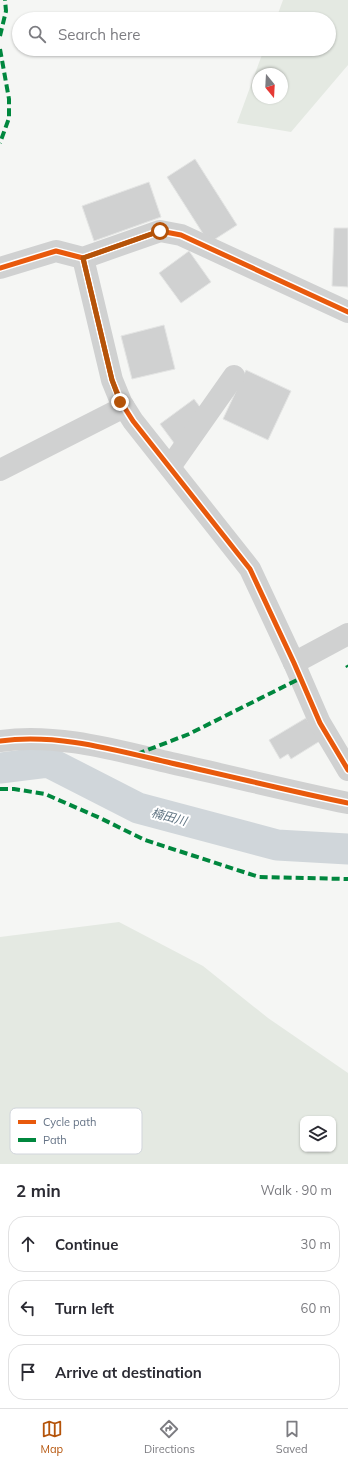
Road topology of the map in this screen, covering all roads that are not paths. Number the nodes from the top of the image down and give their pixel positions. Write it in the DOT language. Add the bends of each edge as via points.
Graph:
graph roads {
  1 [pos="83,258"];
  2 [pos="0,268"];
  3 [pos="348,312"];
  4 [pos="234,376"];
  5 [pos="124,407"];
  6 [pos="170,468"];
  7 [pos="0,470"];
  8 [pos="348,634"];
  9 [pos="294,663"];
  10 [pos="0,741"];
  11 [pos="348,770"];
  12 [pos="348,803"];
  1 -- 2 [label="street" via="56,251"];
  1 -- 3 [label="street" via="160,231 180,234"];
  1 -- 5 [label="street" via="112,380"];
  4 -- 6 [label="street"];
  5 -- 6 [label="street"];
  5 -- 7 [label="street"];
  6 -- 9 [label="street" via="250,569"];
  8 -- 9 [label="street"];
  9 -- 11 [label="street" via="320,723"];
  10 -- 12 [label="street" via="36,739 74,742"];
}
